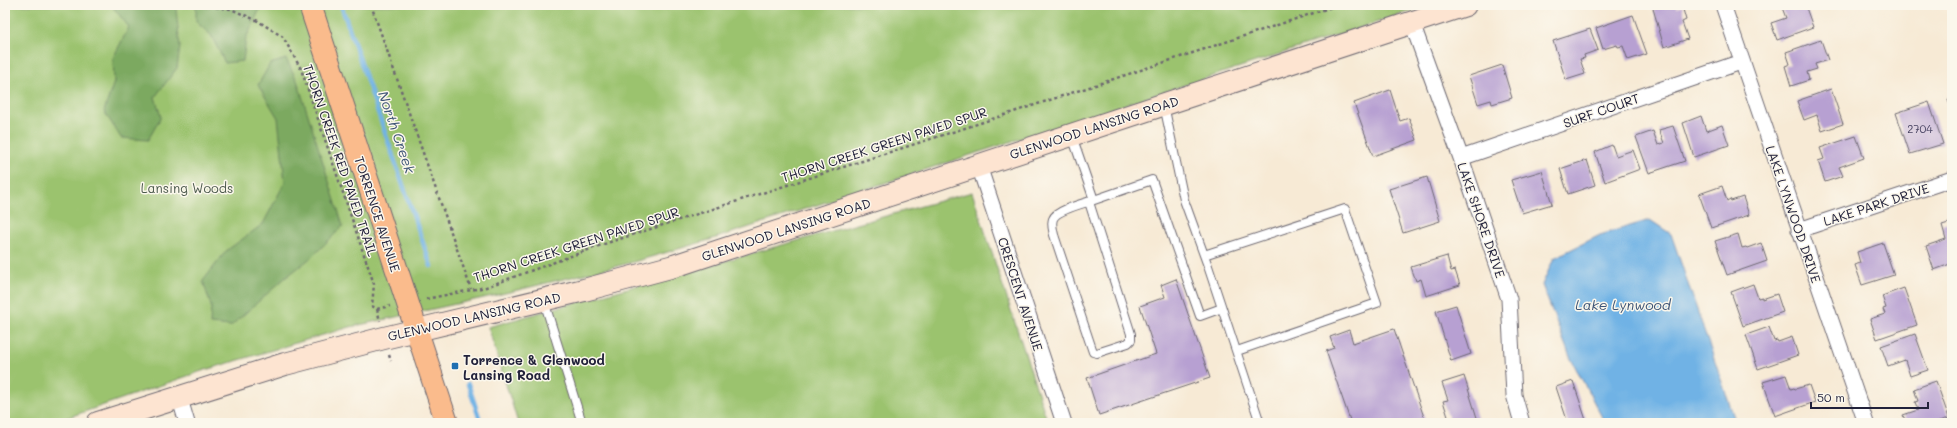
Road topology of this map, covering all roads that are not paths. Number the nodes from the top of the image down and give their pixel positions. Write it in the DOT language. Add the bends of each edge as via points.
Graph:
graph roads {
  1 [pos="310,5"];
  2 [pos="1465,5"];
  3 [pos="1723,5"];
  4 [pos="1412,23"];
  5 [pos="1741,62"];
  6 [pos="1164,104"];
  7 [pos="1072,135"];
  8 [pos="1461,158"];
  9 [pos="979,166"];
  10 [pos="1952,179"];
  11 [pos="1091,201"];
  12 [pos="1800,230"];
  13 [pos="1204,255"];
  14 [pos="544,300"];
  15 [pos="1222,308"];
  16 [pos="417,331"];
  17 [pos="1236,351"];
  18 [pos="179,396"];
  19 [pos="98,423"];
  20 [pos="187,423"];
  21 [pos="447,423"];
  22 [pos="582,423"];
  23 [pos="1064,423"];
  24 [pos="1260,423"];
  25 [pos="1522,423"];
  26 [pos="1866,423"];
  1 -- 16 [label="main road, TORRENCE AVENUE"];
  2 -- 4 [label="main road, GLENWOOD LANSING ROAD"];
  3 -- 5 [label="street, LAKE LYNWOOD DRIVE"];
  4 -- 6 [label="main road, GLENWOOD LANSING ROAD"];
  4 -- 8 [label="street, LAKE SHORE DRIVE"];
  5 -- 8 [label="street, SURF COURT"];
  5 -- 12 [label="street, LAKE LYNWOOD DRIVE"];
  6 -- 7 [label="main road, GLENWOOD LANSING ROAD"];
  6 -- 13 [label="lane" via="1184,200"];
  7 -- 9 [label="main road, GLENWOOD LANSING ROAD"];
  7 -- 11 [label="lane"];
  8 -- 25 [label="street, LAKE SHORE DRIVE" via="1509,300 1514,395"];
  9 -- 14 [label="main road, GLENWOOD LANSING ROAD" via="674,266"];
  9 -- 23 [label="street, CRESCENT AVENUE"];
  10 -- 12 [label="street, LAKE PARK DRIVE"];
  11 -- 11 [label="lane" via="1058,213 1053,218 1052,225 1093,352 1097,353 1128,343 1131,334"];
  11 -- 15 [label="lane" via="1152,180 1200,316"];
  12 -- 26 [label="street, LAKE LYNWOOD DRIVE"];
  13 -- 15 [label="lane"];
  13 -- 17 [label="lane" via="1345,209 1377,303"];
  14 -- 16 [label="main road, GLENWOOD LANSING ROAD"];
  14 -- 22 [label="lane"];
  15 -- 17 [label="lane"];
  16 -- 18 [label="main road, GLENWOOD LANSING ROAD" via="285,364"];
  16 -- 21 [label="main road, TORRENCE AVENUE"];
  17 -- 24 [label="lane"];
  18 -- 19 [label="main road, GLENWOOD LANSING ROAD"];
  18 -- 20 [label="street"];
}
